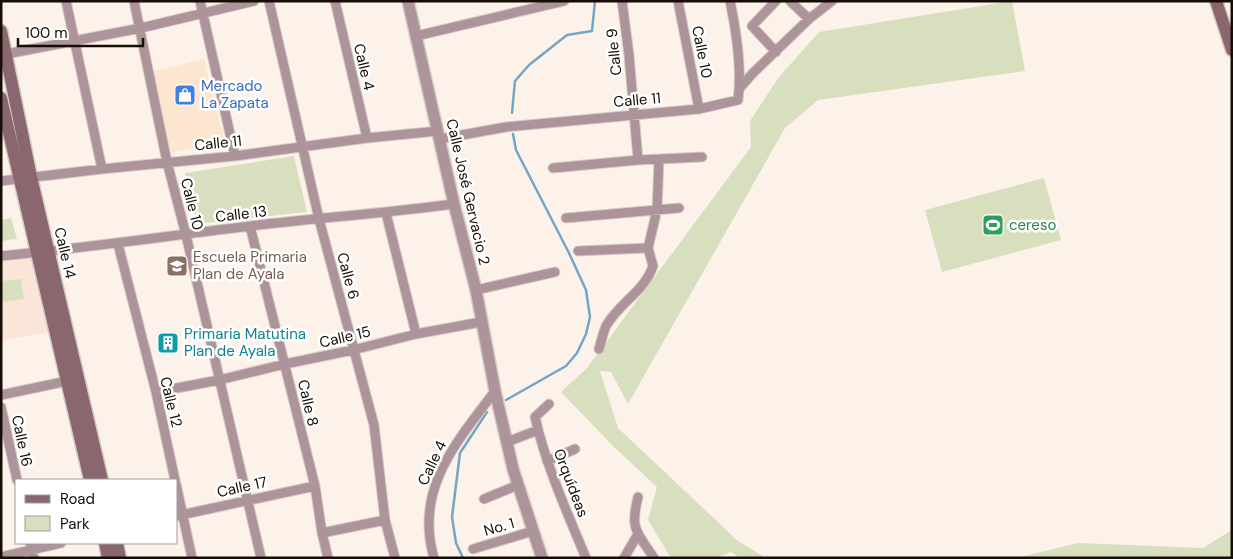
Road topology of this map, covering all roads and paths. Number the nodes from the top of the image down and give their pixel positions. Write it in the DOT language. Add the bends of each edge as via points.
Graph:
graph roads {
  1 [pos="66,1"];
  2 [pos="134,1"];
  3 [pos="200,1"];
  4 [pos="254,1"];
  5 [pos="269,1"];
  6 [pos="335,1"];
  7 [pos="408,1"];
  8 [pos="564,1"];
  9 [pos="622,1"];
  10 [pos="678,1"];
  11 [pos="730,1"];
  12 [pos="776,1"];
  13 [pos="790,1"];
  14 [pos="832,1"];
  15 [pos="1216,1"];
  16 [pos="203,12"];
  17 [pos="809,20"];
  18 [pos="141,28"];
  19 [pos="1,31"];
  20 [pos="416,36"];
  21 [pos="75,40"];
  22 [pos="1232,50"];
  23 [pos="776,52"];
  24 [pos="4,54"];
  25 [pos="739,89"];
  26 [pos="1,98"];
  27 [pos="699,109"];
  28 [pos="634,114"];
  29 [pos="439,135"];
  30 [pos="367,138"];
  31 [pos="303,146"];
  32 [pos="235,156"];
  33 [pos="702,157"];
  34 [pos="659,159"];
  35 [pos="638,160"];
  36 [pos="167,162"];
  37 [pos="553,168"];
  38 [pos="102,169"];
  39 [pos="26,178"];
  40 [pos="1,181"];
  41 [pos="454,204"];
  42 [pos="679,208"];
  43 [pos="657,210"];
  44 [pos="386,213"];
  45 [pos="566,218"];
  46 [pos="319,219"];
  47 [pos="250,226"];
  48 [pos="186,235"];
  49 [pos="118,244"];
  50 [pos="648,248"];
  51 [pos="578,251"];
  52 [pos="43,252"];
  53 [pos="1,256"];
  54 [pos="555,272"];
  55 [pos="476,290"];
  56 [pos="481,322"];
  57 [pos="416,334"];
  58 [pos="599,349"];
  59 [pos="353,350"];
  60 [pos="285,364"];
  61 [pos="72,379"];
  62 [pos="220,380"];
  63 [pos="495,391"];
  64 [pos="156,392"];
  65 [pos="1,395"];
  66 [pos="549,404"];
  67 [pos="1,407"];
  68 [pos="538,430"];
  69 [pos="507,442"];
  70 [pos="575,449"];
  71 [pos="547,461"];
  72 [pos="17,479"];
  73 [pos="90,479"];
  74 [pos="102,479"];
  75 [pos="175,479"];
  76 [pos="518,485"];
  77 [pos="315,486"];
  78 [pos="638,497"];
  79 [pos="178,499"];
  80 [pos="484,499"];
  81 [pos="248,500"];
  82 [pos="180,516"];
  83 [pos="385,520"];
  84 [pos="533,531"];
  85 [pos="322,533"];
  86 [pos="638,534"];
  87 [pos="57,544"];
  88 [pos="105,544"];
  89 [pos="117,544"];
  90 [pos="473,549"];
  91 [pos="32,550"];
  92 [pos="1,557"];
  93 [pos="108,558"];
  94 [pos="120,558"];
  95 [pos="192,558"];
  96 [pos="261,558"];
  97 [pos="328,558"];
  98 [pos="395,558"];
  99 [pos="434,558"];
  100 [pos="542,558"];
  101 [pos="586,558"];
  102 [pos="624,558"];
  103 [pos="654,558"];
  1 -- 21 [label="street"];
  2 -- 18 [label="street, Calle 10"];
  3 -- 16 [label="street"];
  4 -- 16 [label="street"];
  5 -- 31 [label="street, Calle 6"];
  6 -- 30 [label="street, Calle 4"];
  7 -- 20 [label="street, Calle José Gervacio 2"];
  8 -- 20 [label="street"];
  9 -- 28 [label="street, Calle 9"];
  10 -- 27 [label="street, Calle 10"];
  11 -- 25 [label="street" via="735,25"];
  12 -- 23 [label="street" via="752,26"];
  13 -- 17 [label="street"];
  14 -- 17 [label="street"];
  15 -- 22 [label="main road"];
  16 -- 18 [label="street"];
  16 -- 32 [label="street"];
  17 -- 23 [label="street"];
  18 -- 21 [label="street"];
  18 -- 36 [label="street, Calle 10"];
  19 -- 24 [label="main road, Calle 14"];
  20 -- 29 [label="street, Calle José Gervacio 2"];
  21 -- 24 [label="street"];
  21 -- 38 [label="street"];
  23 -- 25 [label="street"];
  24 -- 39 [label="main road, Calle 14"];
  25 -- 27 [label="street, Calle 11" via="738,100"];
  26 -- 39 [label="main road, Calle 14"];
  27 -- 28 [label="street, Calle 11"];
  28 -- 29 [label="street, Calle 11"];
  28 -- 35 [label="street, Calle 9"];
  29 -- 30 [label="street, Calle 11"];
  29 -- 41 [label="street, Calle José Gervacio 2"];
  30 -- 31 [label="street, Calle 11"];
  31 -- 32 [label="street, Calle 11"];
  31 -- 46 [label="street, Calle 6"];
  32 -- 36 [label="street, Calle 11"];
  33 -- 34 [label="street"];
  34 -- 35 [label="street"];
  34 -- 43 [label="street"];
  35 -- 37 [label="street"];
  36 -- 38 [label="street, Calle 11"];
  36 -- 48 [label="street, Calle 10"];
  38 -- 39 [label="street, Calle 11"];
  39 -- 40 [label="street, Calle 11"];
  39 -- 52 [label="main road, Calle 14"];
  41 -- 44 [label="street, Calle 13"];
  41 -- 55 [label="street, Calle José Gervacio 2"];
  42 -- 43 [label="street"];
  43 -- 45 [label="street"];
  43 -- 50 [label="street"];
  44 -- 46 [label="street, Calle 13"];
  44 -- 57 [label="street"];
  46 -- 47 [label="street, Calle 13"];
  46 -- 59 [label="street, Calle 6"];
  47 -- 48 [label="street, Calle 13"];
  47 -- 60 [label="street, Calle 8"];
  48 -- 49 [label="street, Calle 13"];
  48 -- 62 [label="street, Calle 10"];
  49 -- 52 [label="street, Calle 13"];
  49 -- 64 [label="street, Calle 12"];
  50 -- 51 [label="street"];
  50 -- 58 [label="street" via="653,266 650,275 606,326"];
  52 -- 53 [label="street, Calle 13"];
  52 -- 61 [label="main road, Calle 14"];
  54 -- 55 [label="street"];
  55 -- 56 [label="street, Calle José Gervacio 2"];
  56 -- 57 [label="street, Calle 15"];
  56 -- 63 [label="street, Calle José Gervacio 2"];
  57 -- 59 [label="street, Calle 15"];
  59 -- 60 [label="street, Calle 15"];
  59 -- 83 [label="street, Calle 6" via="374,425"];
  60 -- 62 [label="street, Calle 15"];
  60 -- 77 [label="street, Calle 8"];
  61 -- 65 [label="street"];
  61 -- 73 [label="main road, Calle 14"];
  61 -- 74 [label="main road, Calle 14"];
  62 -- 64 [label="street, Calle 15"];
  62 -- 81 [label="street, Calle 10"];
  63 -- 69 [label="street, Calle José Gervacio 2"];
  63 -- 99 [label="street, Calle 4" via="454,446 432,494 428,516 429,542"];
  64 -- 75 [label="street, Calle 12"];
  66 -- 68 [label="street, Orquídeas" via="535,417"];
  67 -- 72 [label="street, Calle 16"];
  68 -- 69 [label="street"];
  68 -- 71 [label="street, Orquídeas"];
  69 -- 76 [label="street, Calle José Gervacio 2"];
  70 -- 71 [label="street"];
  71 -- 101 [label="street, Orquídeas"];
  76 -- 80 [label="street"];
  76 -- 84 [label="street, Calle José Gervacio 2"];
  77 -- 81 [label="street, Calle 17"];
  77 -- 85 [label="street, Calle 8"];
  78 -- 86 [label="street" via="634,523"];
  79 -- 82 [label="street, Calle 12"];
  81 -- 82 [label="street, Calle 17"];
  81 -- 96 [label="street, Calle 10"];
  82 -- 95 [label="street, Calle 12"];
  83 -- 85 [label="street"];
  83 -- 98 [label="street, Calle 6"];
  84 -- 90 [label="street, No. 1"];
  84 -- 100 [label="street, Calle José Gervacio 2"];
  85 -- 97 [label="street, Calle 8"];
  86 -- 102 [label="street"];
  86 -- 103 [label="street"];
  87 -- 91 [label="street"];
  88 -- 93 [label="main road"];
  89 -- 94 [label="main road"];
  91 -- 92 [label="street"];
}
